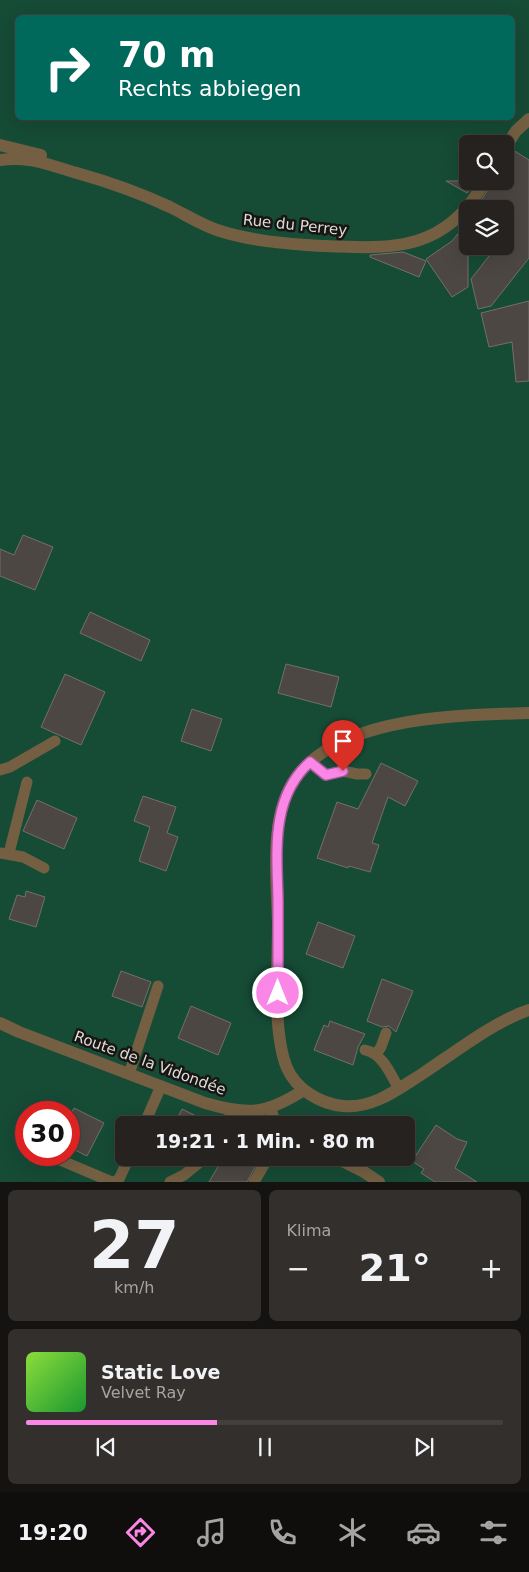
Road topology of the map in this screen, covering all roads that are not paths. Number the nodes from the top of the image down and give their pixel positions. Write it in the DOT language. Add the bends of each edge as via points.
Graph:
graph roads {
  1 [pos="529,119"];
  2 [pos="513,135"];
  3 [pos="0,144"];
  4 [pos="0,160"];
  5 [pos="84,174"];
  6 [pos="480,190"];
  7 [pos="529,713"];
  8 [pos="55,741"];
  9 [pos="310,762"];
  10 [pos="0,770"];
  11 [pos="366,774"];
  12 [pos="27,782"];
  13 [pos="5,853"];
  14 [pos="44,868"];
  15 [pos="158,986"];
  16 [pos="529,1010"];
  17 [pos="0,1023"];
  18 [pos="386,1033"];
  19 [pos="129,1074"];
  20 [pos="161,1086"];
  21 [pos="399,1088"];
  22 [pos="304,1090"];
  23 [pos="270,1108"];
  24 [pos="232,1110"];
  25 [pos="148,1116"];
  26 [pos="230,1116"];
  27 [pos="273,1116"];
  28 [pos="75,1166"];
  29 [pos="125,1166"];
  30 [pos="195,1166"];
  31 [pos="263,1166"];
  32 [pos="352,1166"];
  33 [pos="113,1182"];
  34 [pos="170,1182"];
  35 [pos="254,1182"];
  36 [pos="379,1182"];
  1 -- 2 [label="street"];
  3 -- 5 [label="street" via="79,166"];
  4 -- 5 [label="street, Rue du Perrey" via="37,160"];
  5 -- 6 [label="street, Rue du Perrey" via="137,192 203,224 236,235 291,244 376,248 409,244 438,232 471,204"];
  7 -- 9 [label="street" via="450,716 399,724 353,738"];
  8 -- 10 [label="lane"];
  9 -- 11 [label="lane" via="326,775 343,771"];
  9 -- 22 [label="street" via="288,791 277,839 279,1031 288,1069"];
  12 -- 13 [label="lane"];
  13 -- 14 [label="lane" via="23,857"];
  15 -- 19 [label="lane"];
  16 -- 21 [label="street" via="495,1027"];
  17 -- 19 [label="street, Route de la Vidondée"];
  18 -- 21 [label="lane" via="381,1047 371,1052 387,1067"];
  19 -- 20 [label="street, Route de la Vidondée"];
  20 -- 24 [label="street, Route de la Vidondée"];
  20 -- 25 [label="lane"];
  21 -- 22 [label="street" via="376,1101 352,1106 329,1103"];
  22 -- 23 [label="street, Route de la Vidondée"];
  23 -- 24 [label="street, Route de la Vidondée"];
  23 -- 27 [label="street"];
  24 -- 26 [label="lane"];
  28 -- 33 [label="lane"];
  29 -- 33 [label="lane" via="119,1179"];
  30 -- 34 [label="lane"];
  31 -- 35 [label="lane"];
  32 -- 36 [label="street"];
}
